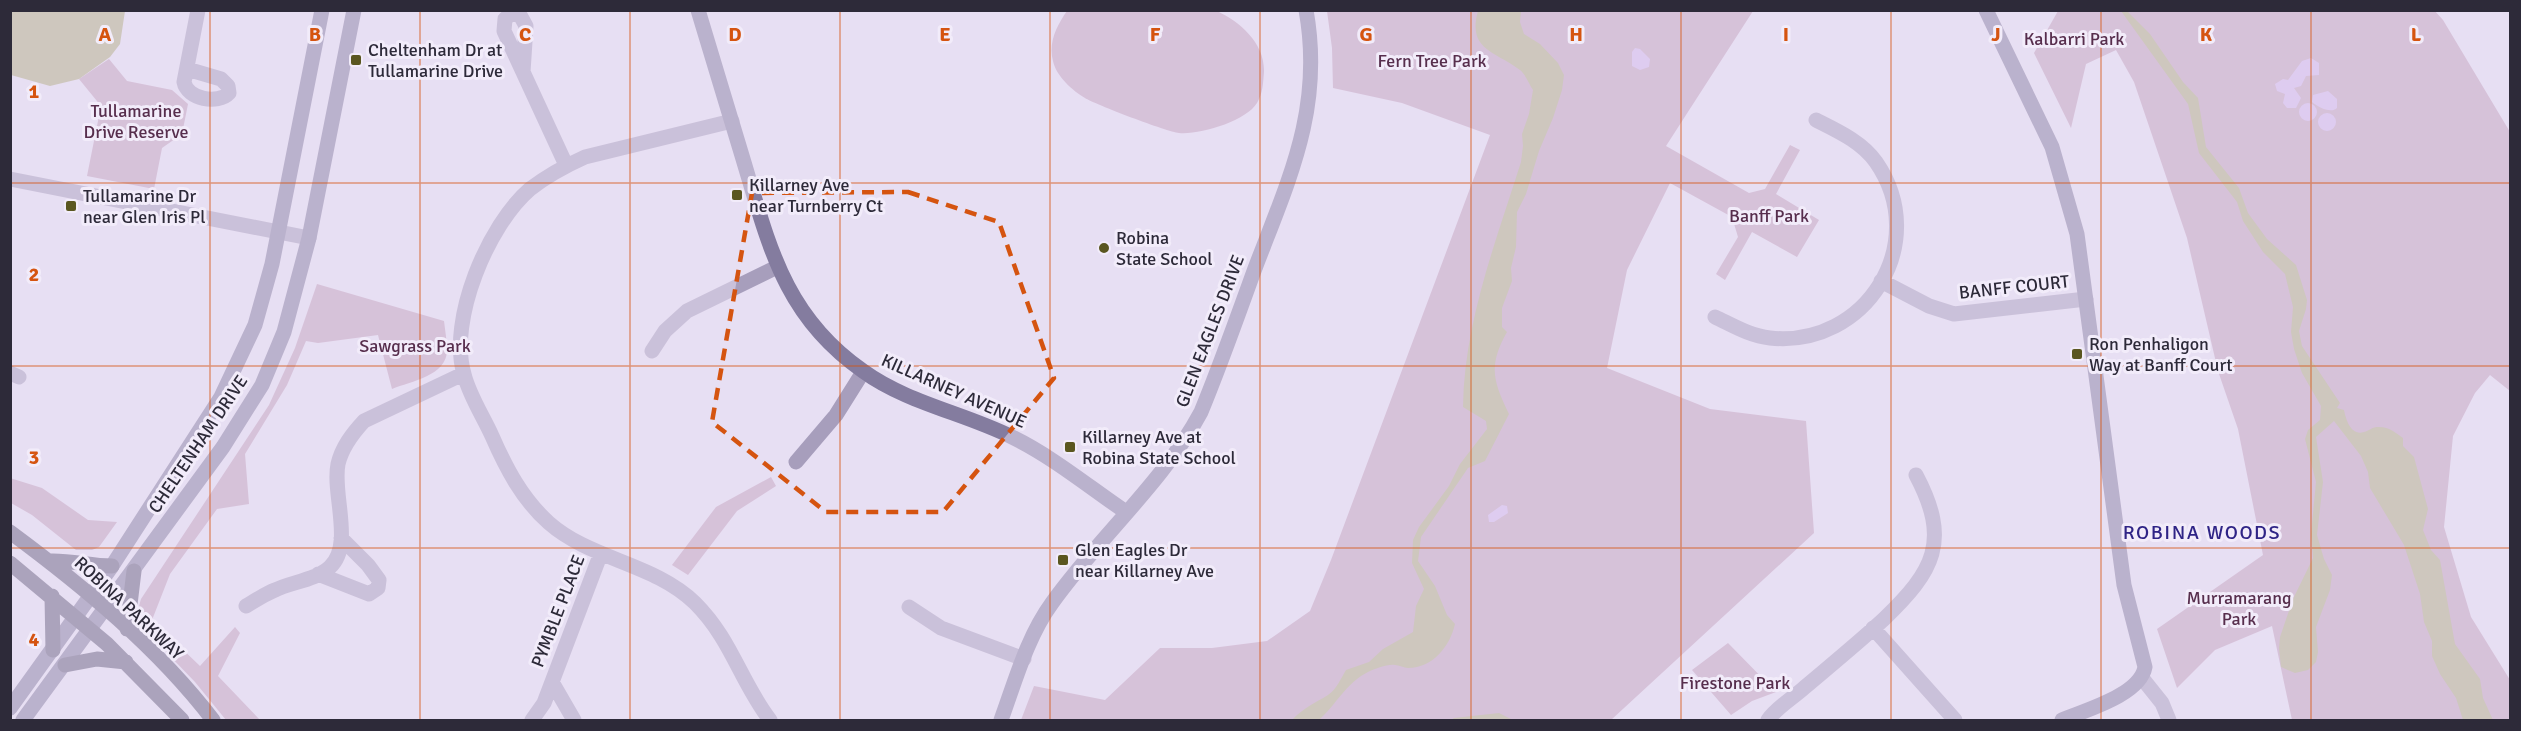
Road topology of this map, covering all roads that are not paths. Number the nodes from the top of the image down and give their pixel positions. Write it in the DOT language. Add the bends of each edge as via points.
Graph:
graph roads {
  1 [pos="198,10"];
  2 [pos="322,10"];
  3 [pos="354,10"];
  4 [pos="698,10"];
  5 [pos="1306,10"];
  6 [pos="1986,10"];
  7 [pos="187,69"];
  8 [pos="523,72"];
  9 [pos="1816,120"];
  10 [pos="732,121"];
  11 [pos="566,165"];
  12 [pos="10,179"];
  13 [pos="279,232"];
  14 [pos="309,238"];
  15 [pos="777,267"];
  16 [pos="1881,281"];
  17 [pos="2086,299"];
  18 [pos="1714,317"];
  19 [pos="652,351"];
  20 [pos="863,372"];
  21 [pos="463,374"];
  22 [pos="796,462"];
  23 [pos="1916,475"];
  24 [pos="1126,512"];
  25 [pos="10,532"];
  26 [pos="341,538"];
  27 [pos="601,553"];
  28 [pos="49,561"];
  29 [pos="10,563"];
  30 [pos="112,566"];
  31 [pos="134,571"];
  32 [pos="318,574"];
  33 [pos="52,596"];
  34 [pos="91,596"];
  35 [pos="246,606"];
  36 [pos="909,607"];
  37 [pos="106,610"];
  38 [pos="77,617"];
  39 [pos="1873,628"];
  40 [pos="127,629"];
  41 [pos="91,630"];
  42 [pos="53,650"];
  43 [pos="1024,660"];
  44 [pos="126,662"];
  45 [pos="65,665"];
  46 [pos="2142,678"];
  47 [pos="552,682"];
  48 [pos="10,708"];
  49 [pos="23,720"];
  50 [pos="182,720"];
  51 [pos="213,720"];
  52 [pos="532,720"];
  53 [pos="574,720"];
  54 [pos="770,720"];
  55 [pos="1001,720"];
  56 [pos="1768,720"];
  57 [pos="1955,720"];
  58 [pos="2062,720"];
  59 [pos="2169,720"];
  1 -- 7 [label="street"];
  2 -- 13 [label="street, CHELTENHAM DRIVE"];
  3 -- 14 [label="street, CHELTENHAM DRIVE"];
  4 -- 10 [label="street, KILLARNEY AVENUE"];
  5 -- 24 [label="street, GLEN EAGLES DRIVE" via="1312,59 1302,142 1201,412 1178,449"];
  6 -- 17 [label="street" via="2052,147 2077,234"];
  8 -- 11 [label="street"];
  9 -- 16 [label="street" via="1861,146 1886,179 1898,223 1896,244"];
  10 -- 11 [label="street"];
  10 -- 15 [label="street, KILLARNEY AVENUE"];
  11 -- 21 [label="street" via="529,190 494,236 472,282 464,311"];
  12 -- 13 [label="street"];
  13 -- 14 [label="street"];
  13 -- 30 [label="street, CHELTENHAM DRIVE" via="258,315 232,377"];
  14 -- 31 [label="street, CHELTENHAM DRIVE" via="287,322 262,385 228,440"];
  15 -- 19 [label="street" via="687,311 665,331"];
  15 -- 20 [label="street, KILLARNEY AVENUE" via="811,324"];
  16 -- 17 [label="street, BANFF COURT" via="1929,306 1954,314"];
  16 -- 18 [label="street" via="1850,319 1812,335 1767,338"];
  17 -- 46 [label="street" via="2124,585 2145,667"];
  20 -- 22 [label="street" via="836,415"];
  20 -- 24 [label="street, KILLARNEY AVENUE" via="892,388 1014,437"];
  21 -- 26 [label="street" via="364,421 354,432 338,464"];
  21 -- 27 [label="street" via="526,499 558,530"];
  23 -- 39 [label="street" via="1934,523 1933,551 1915,588"];
  24 -- 43 [label="street, GLEN EAGLES DRIVE" via="1051,604"];
  25 -- 28 [label="main road, ROBINA PARKWAY"];
  26 -- 32 [label="street" via="331,567"];
  26 -- 32 [label="street" via="368,565 379,580 378,588 369,594"];
  27 -- 47 [label="street, PYMBLE PLACE"];
  27 -- 54 [label="street" via="655,575 699,606 723,635"];
  28 -- 30 [label="main road"];
  28 -- 34 [label="main road, ROBINA PARKWAY"];
  29 -- 33 [label="main road"];
  30 -- 34 [label="street, CHELTENHAM DRIVE"];
  31 -- 37 [label="street, CHELTENHAM DRIVE"];
  31 -- 40 [label="main road"];
  32 -- 35 [label="street" via="275,589"];
  33 -- 38 [label="main road"];
  33 -- 42 [label="main road"];
  34 -- 37 [label="main road, ROBINA PARKWAY"];
  34 -- 38 [label="street, CHELTENHAM DRIVE"];
  36 -- 43 [label="street" via="940,628"];
  37 -- 40 [label="main road, ROBINA PARKWAY"];
  37 -- 41 [label="street, CHELTENHAM DRIVE"];
  38 -- 41 [label="main road"];
  38 -- 42 [label="street, CHELTENHAM DRIVE"];
  39 -- 56 [label="street"];
  39 -- 57 [label="street"];
  40 -- 51 [label="main road, ROBINA PARKWAY"];
  41 -- 44 [label="main road"];
  41 -- 45 [label="street, CHELTENHAM DRIVE"];
  42 -- 48 [label="street, CHELTENHAM DRIVE"];
  43 -- 55 [label="street, GLEN EAGLES DRIVE"];
  44 -- 45 [label="main road" via="97,659"];
  44 -- 50 [label="main road"];
  45 -- 49 [label="street, CHELTENHAM DRIVE"];
  46 -- 58 [label="street" via="2129,691"];
  46 -- 59 [label="street" via="2162,703"];
  47 -- 52 [label="street, PYMBLE PLACE"];
  47 -- 53 [label="street, PYMBLE PLACE"];
}
